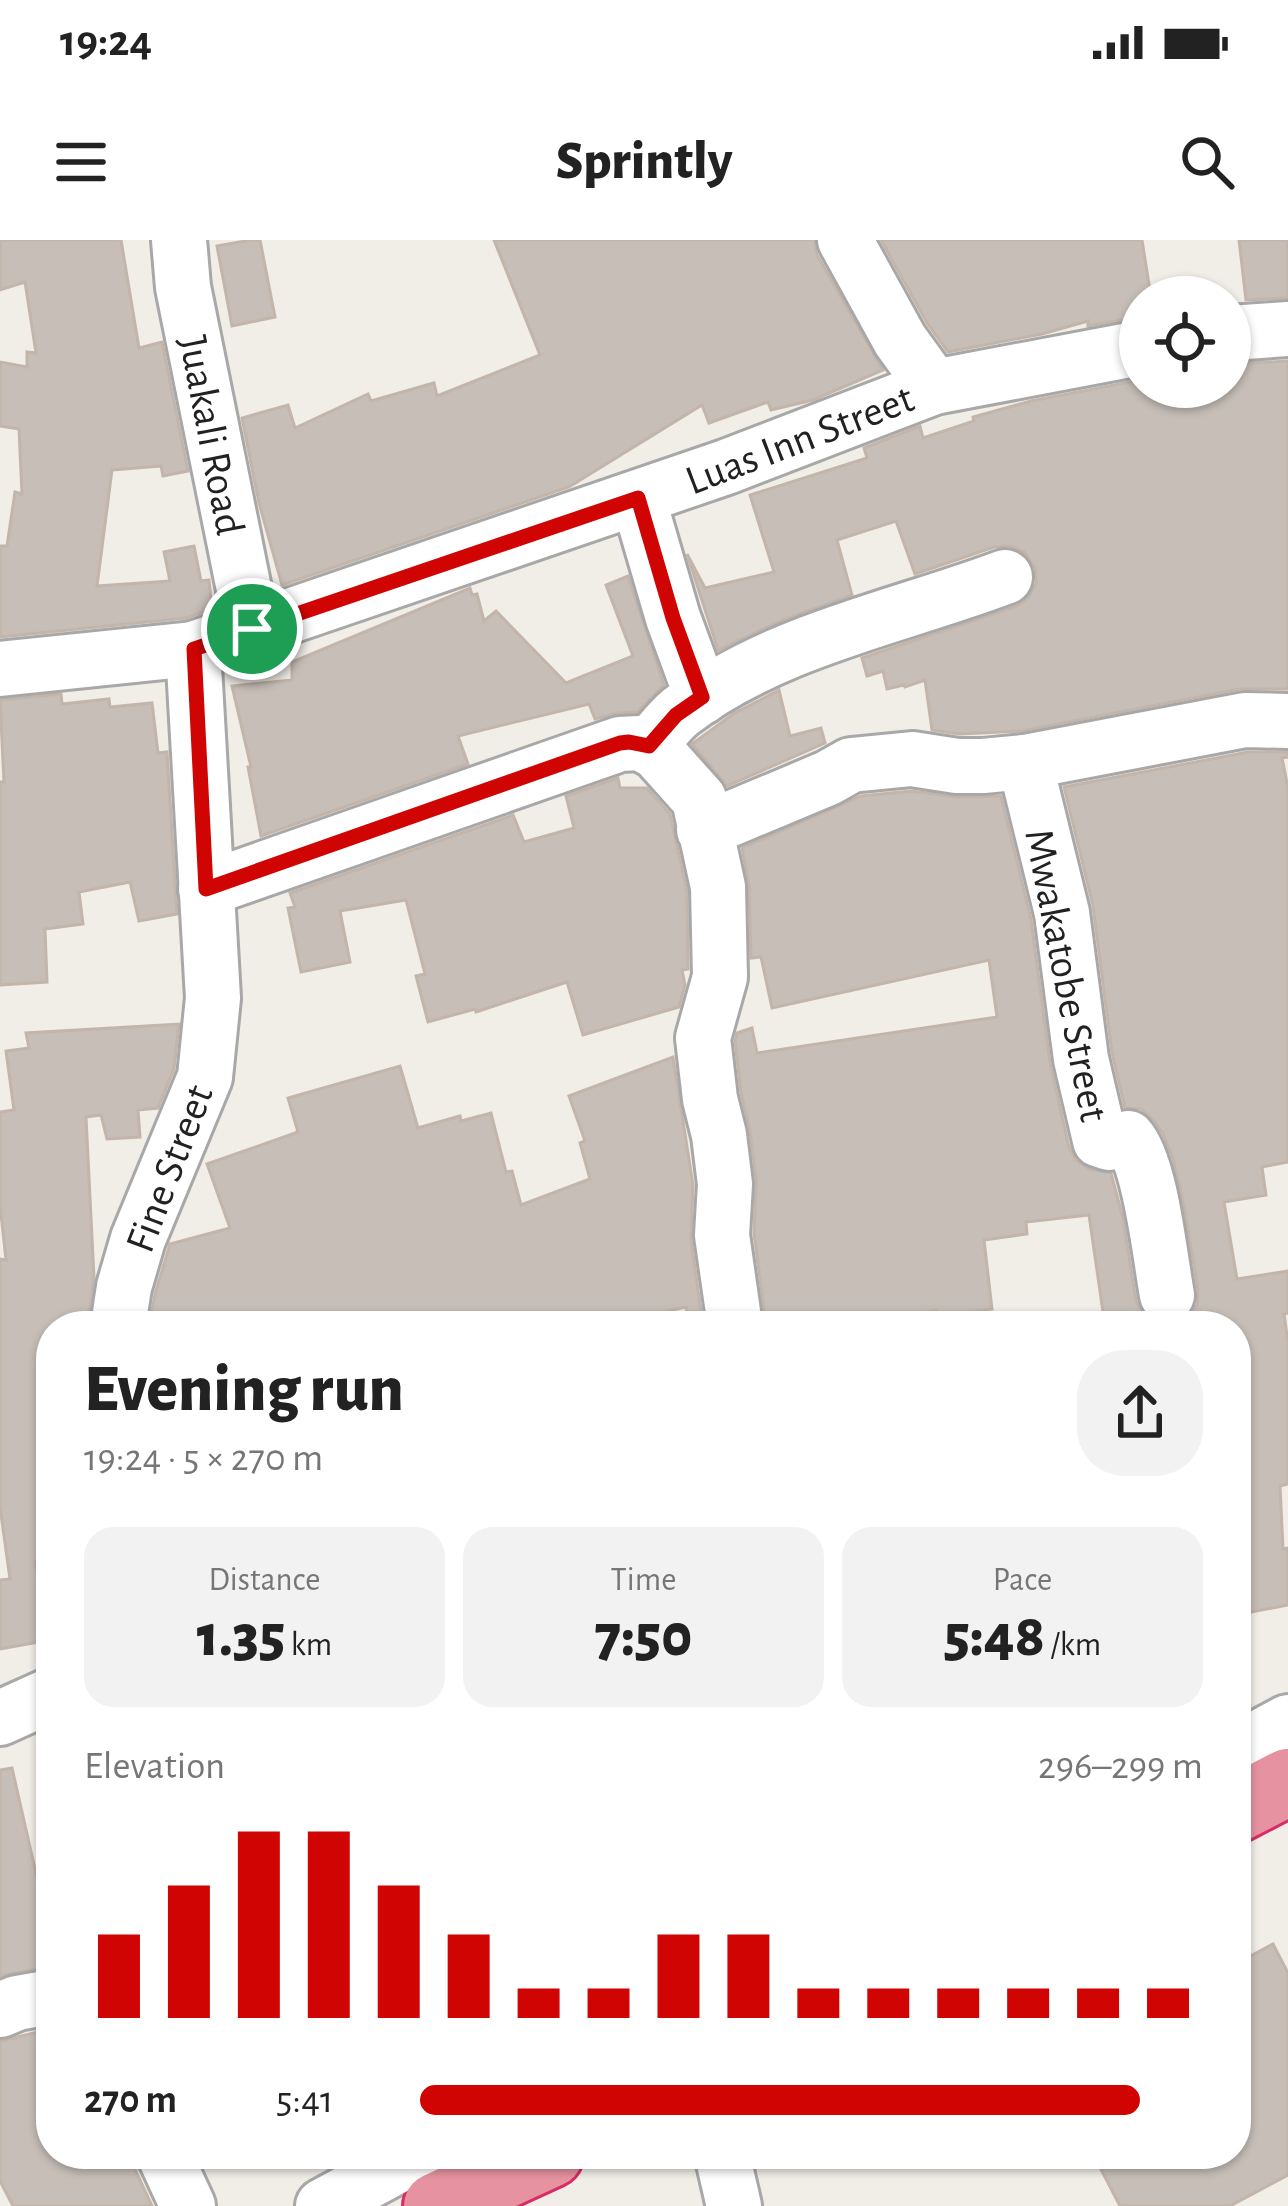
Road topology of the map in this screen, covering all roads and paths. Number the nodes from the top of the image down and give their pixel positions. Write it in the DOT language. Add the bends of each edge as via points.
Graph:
graph roads {
  1 [pos="179,240"];
  2 [pos="845,240"];
  3 [pos="1288,329"];
  4 [pos="1251,332"];
  5 [pos="1119,352"];
  6 [pos="934,387"];
  7 [pos="638,498"];
  8 [pos="1004,577"];
  9 [pos="252,629"];
  10 [pos="194,649"];
  11 [pos="0,669"];
  12 [pos="702,697"];
  13 [pos="1288,721"];
  14 [pos="649,746"];
  15 [pos="1025,762"];
  16 [pos="702,814"];
  17 [pos="206,889"];
  18 [pos="1167,1295"];
  19 [pos="120,1311"];
  20 [pos="732,1311"];
  21 [pos="36,1702"];
  22 [pos="0,1718"];
  23 [pos="1288,1722"];
  24 [pos="1251,1742"];
  25 [pos="1288,1782"];
  26 [pos="1251,1801"];
  27 [pos="36,2001"];
  28 [pos="0,2010"];
  29 [pos="171,2169"];
  30 [pos="390,2169"];
  31 [pos="517,2169"];
  32 [pos="725,2169"];
  33 [pos="188,2206"];
  34 [pos="322,2206"];
  35 [pos="437,2206"];
  36 [pos="734,2206"];
  1 -- 9 [label="street, Juakali Road"];
  2 -- 6 [label="street"];
  3 -- 4 [label="street"];
  5 -- 6 [label="street, Luas Inn Street"];
  6 -- 7 [label="street, Luas Inn Street"];
  7 -- 9 [label="street, Luas Inn Street"];
  7 -- 12 [label="street"];
  8 -- 12 [label="street" via="768,660"];
  9 -- 10 [label="street, Luas Inn Street"];
  10 -- 11 [label="street, Luas Inn Street"];
  10 -- 17 [label="street, Fine Street"];
  12 -- 14 [label="street"];
  13 -- 15 [label="street" via="1245,720"];
  14 -- 16 [label="street"];
  14 -- 17 [label="street" via="620,743"];
  15 -- 16 [label="street" via="851,765"];
  15 -- 18 [label="street, Mwakatobe Street" via="1062,913 1100,1141 1134,1144"];
  16 -- 20 [label="street" via="722,957 703,1038 725,1184"];
  17 -- 19 [label="street, Fine Street" via="213,998 205,1077 138,1239"];
  21 -- 22 [label="street"];
  23 -- 24 [label="street"];
  25 -- 26 [label="highway"];
  27 -- 28 [label="street"];
  29 -- 33 [label="street"];
  30 -- 34 [label="street"];
  31 -- 35 [label="highway"];
  32 -- 36 [label="street"];
}
